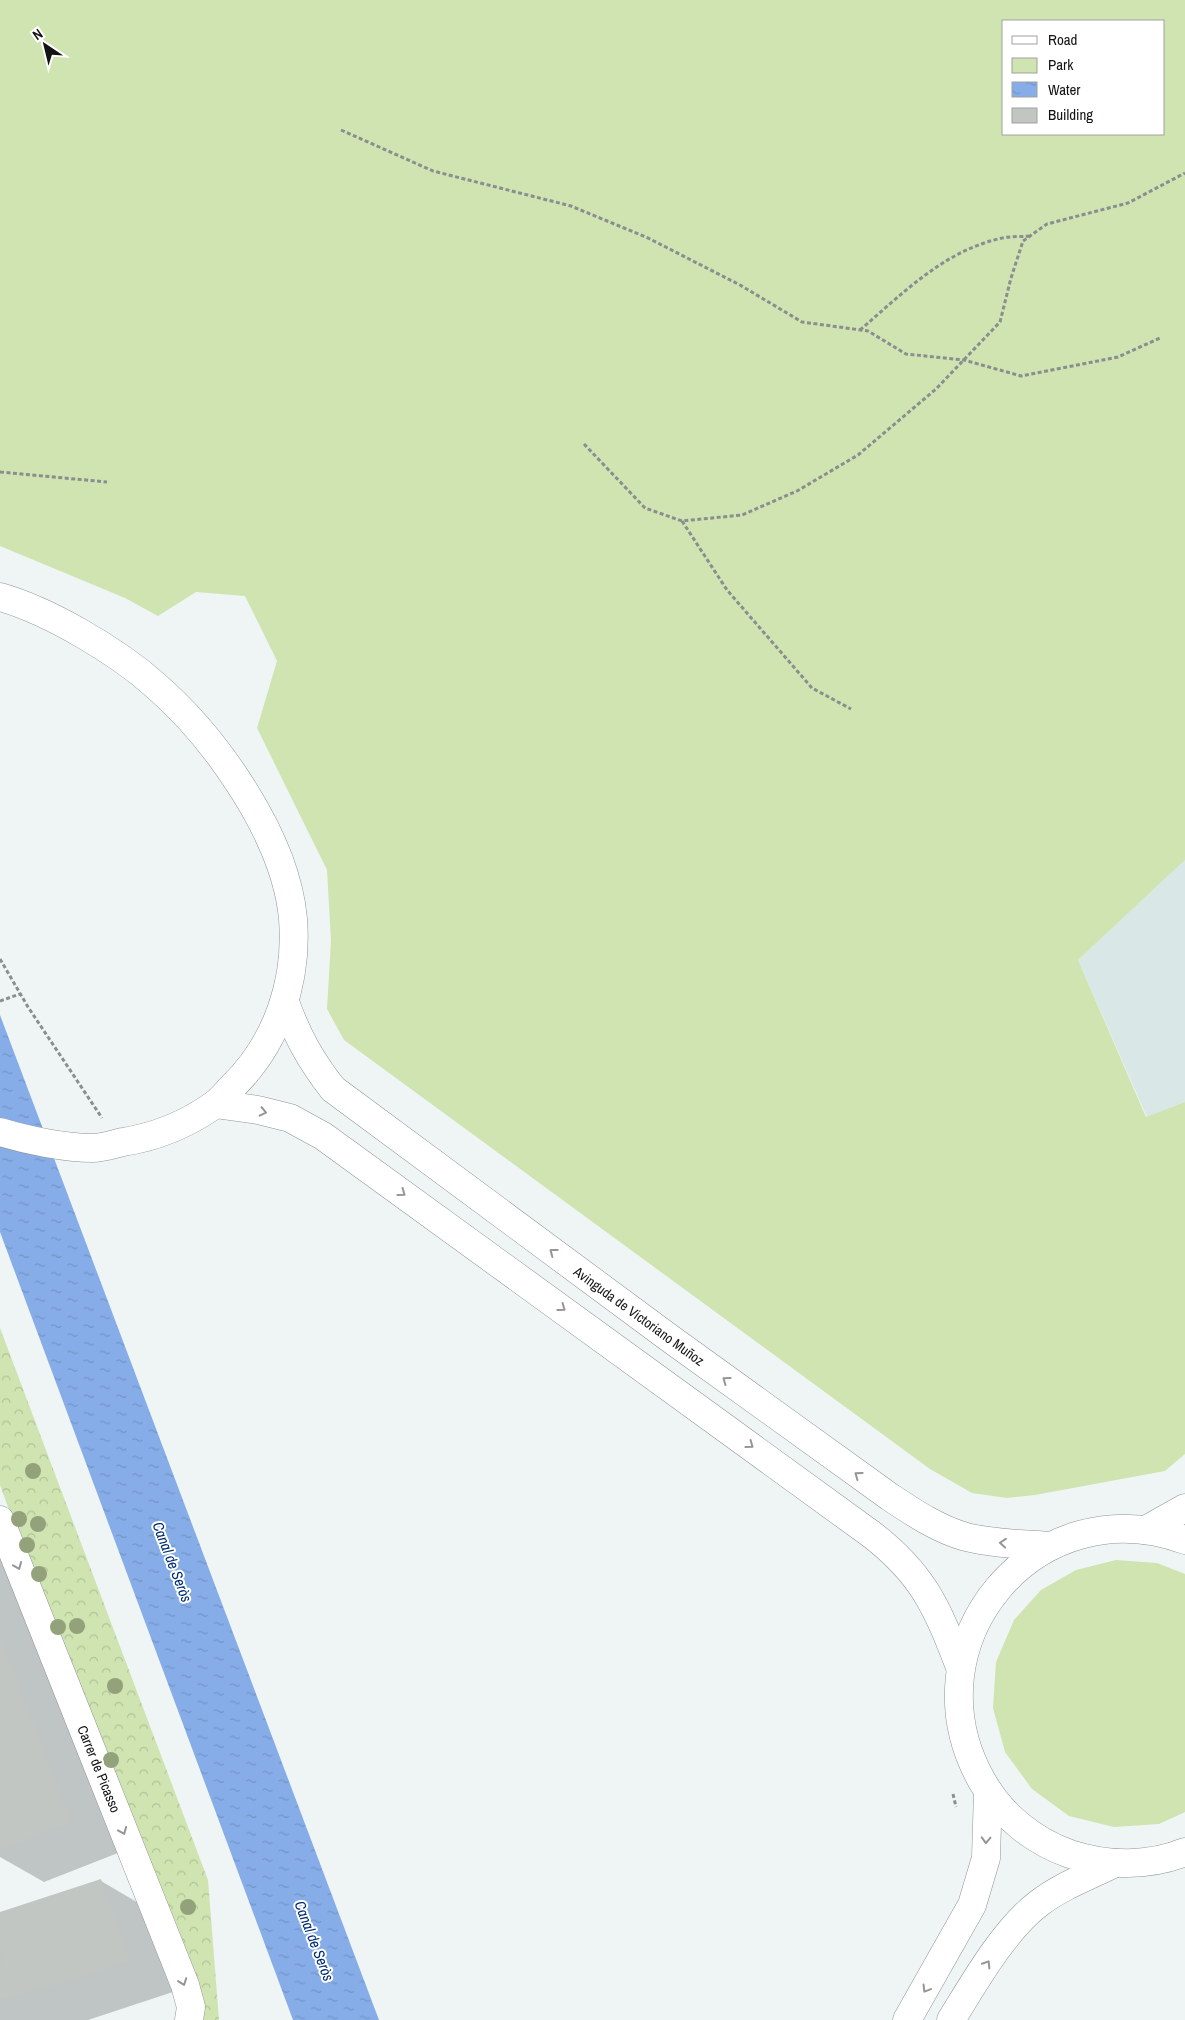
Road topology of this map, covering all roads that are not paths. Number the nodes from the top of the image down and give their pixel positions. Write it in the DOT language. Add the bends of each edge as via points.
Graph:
graph roads {
  1 [pos="0,598"];
  2 [pos="285,1002"];
  3 [pos="215,1104"];
  4 [pos="0,1132"];
  5 [pos="1185,1508"];
  6 [pos="0,1520"];
  7 [pos="1146,1530"];
  8 [pos="1185,1540"];
  9 [pos="1051,1546"];
  10 [pos="960,1667"];
  11 [pos="988,1791"];
  12 [pos="1185,1852"];
  13 [pos="1115,1863"];
  14 [pos="189,2020"];
  15 [pos="907,2020"];
  16 [pos="952,2020"];
  1 -- 2 [label="main road" via="65,625 111,651 155,685 198,730 238,782 268,832 285,878 293,918 294,964"];
  2 -- 3 [label="main road" via="263,1050 242,1078"];
  9 -- 2 [label="main road, Avinguda de Victoriano Muñoz, one-way" via="965,1536 922,1519 890,1497 333,1089 298,1037"];
  3 -- 4 [label="main road" via="181,1124 141,1139 106,1146 49,1143"];
  3 -- 10 [label="main road, one-way" via="290,1118 323,1136 871,1534 901,1560 926,1591 938,1611"];
  5 -- 7 [label="main road"];
  6 -- 14 [label="main road, Carrer de Picasso, one-way" via="185,1985 191,2007"];
  7 -- 8 [label="main road"];
  7 -- 9 [label="main road" via="1114,1529 1082,1535"];
  9 -- 10 [label="main road" via="1002,1584 983,1609 969,1637"];
  10 -- 11 [label="main road" via="958,1700 962,1732 972,1763"];
  11 -- 13 [label="main road" via="1030,1834 1085,1859"];
  11 -- 15 [label="main road, one-way" via="986,1858 972,1905"];
  12 -- 13 [label="main road" via="1147,1862"];
  16 -- 13 [label="main road, one-way" via="994,1954 1024,1916 1059,1890"];
}
